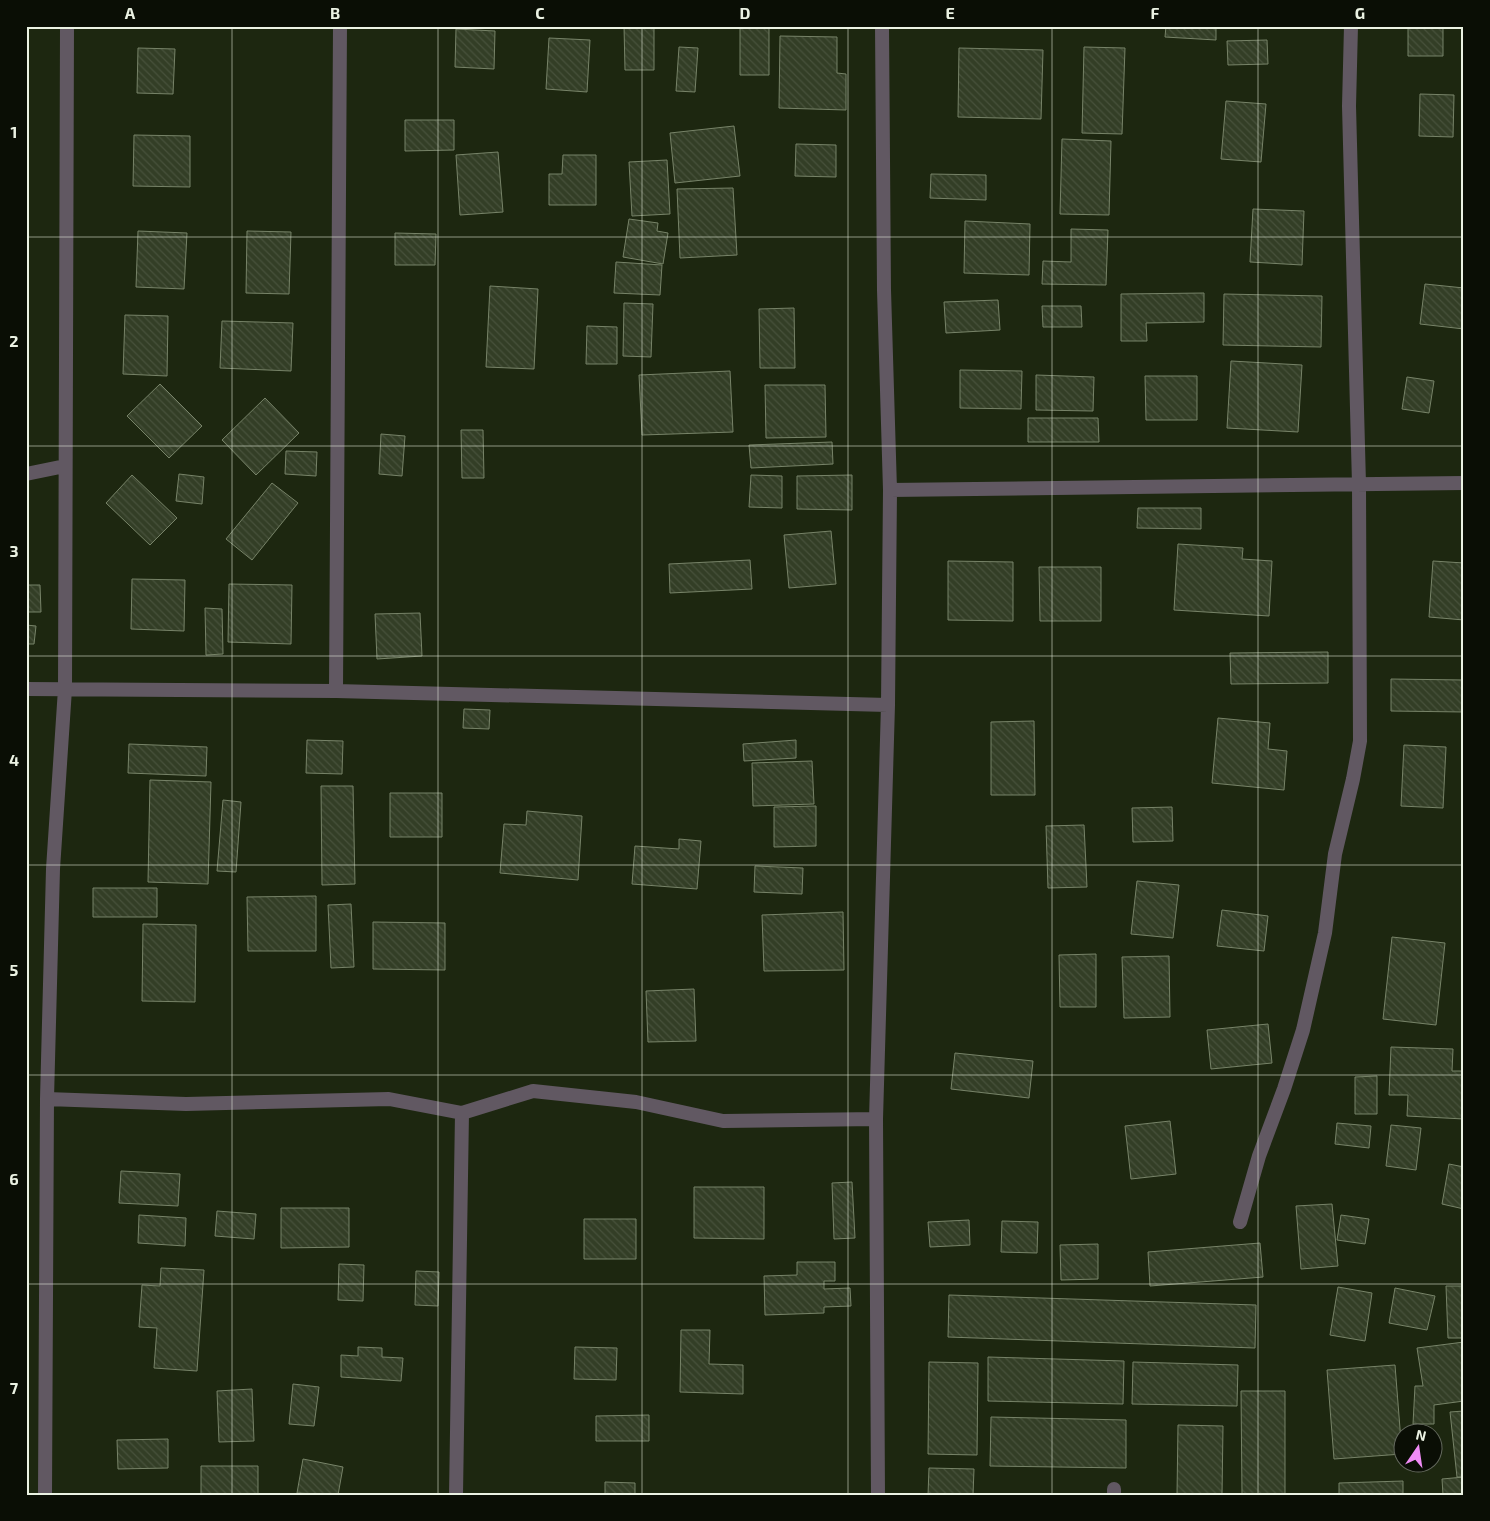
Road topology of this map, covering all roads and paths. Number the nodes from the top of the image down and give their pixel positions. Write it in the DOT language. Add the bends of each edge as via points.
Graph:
graph roads {
  1 [pos="67,26"];
  2 [pos="340,26"];
  3 [pos="882,26"];
  4 [pos="1350,26"];
  5 [pos="66,466"];
  6 [pos="26,474"];
  7 [pos="1464,482"];
  8 [pos="1359,484"];
  9 [pos="890,490"];
  10 [pos="26,689"];
  11 [pos="65,690"];
  12 [pos="336,691"];
  13 [pos="888,705"];
  14 [pos="48,1099"];
  15 [pos="462,1112"];
  16 [pos="876,1119"];
  17 [pos="1240,1222"];
  18 [pos="45,1495"];
  19 [pos="456,1495"];
  20 [pos="878,1495"];
  1 -- 5 [label="street"];
  2 -- 12 [label="street"];
  3 -- 9 [label="street" via="884,290"];
  4 -- 8 [label="street" via="1349,106"];
  5 -- 6 [label="street"];
  5 -- 11 [label="street"];
  7 -- 8 [label="street"];
  8 -- 9 [label="street"];
  8 -- 17 [label="street" via="1360,741 1335,854 1325,933 1303,1030 1259,1156"];
  9 -- 13 [label="street"];
  10 -- 11 [label="street"];
  11 -- 12 [label="street"];
  11 -- 14 [label="street" via="53,869"];
  12 -- 13 [label="street"];
  13 -- 16 [label="street"];
  14 -- 15 [label="street" via="186,1104 389,1099"];
  14 -- 18 [label="street"];
  15 -- 16 [label="street" via="533,1091 636,1102 723,1121"];
  15 -- 19 [label="street"];
  16 -- 20 [label="street"];
}
